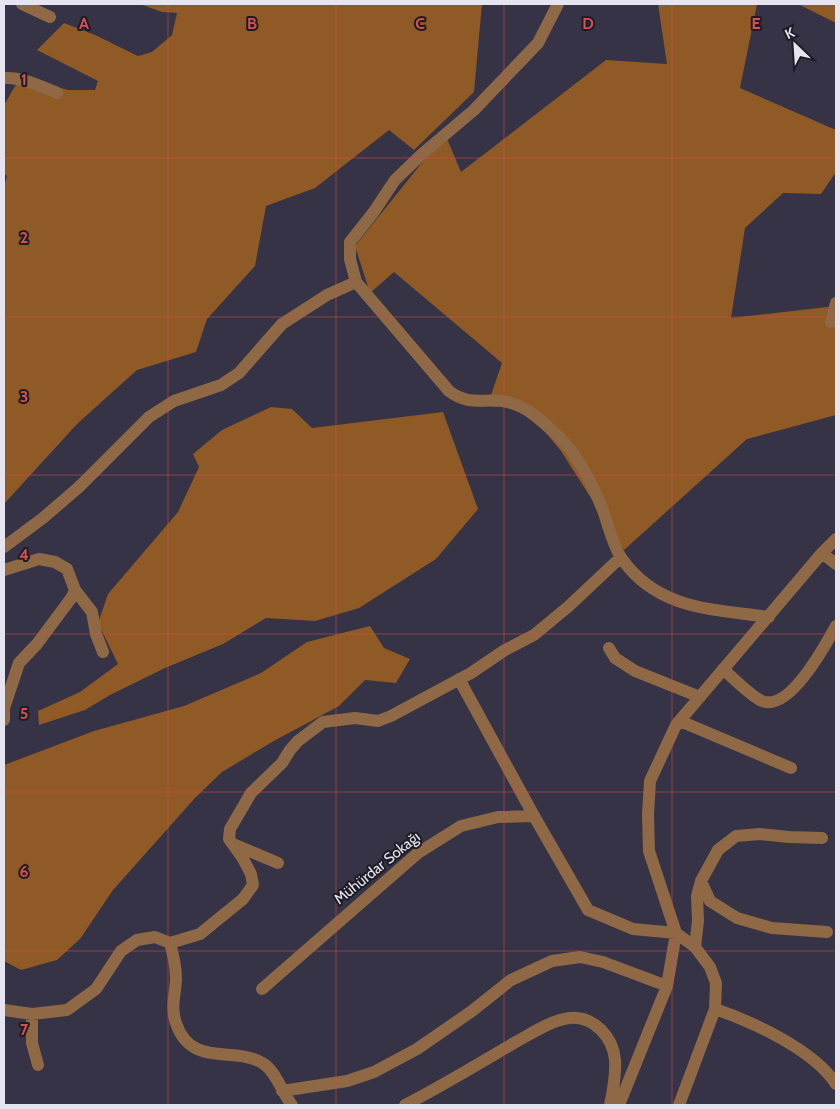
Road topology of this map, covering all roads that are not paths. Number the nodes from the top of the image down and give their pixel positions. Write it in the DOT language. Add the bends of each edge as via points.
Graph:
graph roads {
  1 [pos="22,4"];
  2 [pos="558,4"];
  3 [pos="50,17"];
  4 [pos="4,78"];
  5 [pos="57,93"];
  6 [pos="356,282"];
  7 [pos="836,303"];
  8 [pos="831,322"];
  9 [pos="836,539"];
  10 [pos="4,547"];
  11 [pos="822,554"];
  12 [pos="620,558"];
  13 [pos="836,564"];
  14 [pos="4,570"];
  15 [pos="75,590"];
  16 [pos="769,617"];
  17 [pos="836,626"];
  18 [pos="609,648"];
  19 [pos="103,652"];
  20 [pos="723,669"];
  21 [pos="459,679"];
  22 [pos="700,697"];
  23 [pos="4,720"];
  24 [pos="680,720"];
  25 [pos="791,768"];
  26 [pos="534,816"];
  27 [pos="822,838"];
  28 [pos="233,844"];
  29 [pos="278,863"];
  30 [pos="701,881"];
  31 [pos="826,932"];
  32 [pos="676,934"];
  33 [pos="170,943"];
  34 [pos="694,947"];
  35 [pos="667,986"];
  36 [pos="262,989"];
  37 [pos="715,1009"];
  38 [pos="4,1010"];
  39 [pos="32,1014"];
  40 [pos="38,1065"];
  41 [pos="836,1084"];
  42 [pos="282,1090"];
  43 [pos="428,1093"];
  44 [pos="292,1105"];
  45 [pos="405,1105"];
  46 [pos="433,1105"];
  47 [pos="610,1105"];
  48 [pos="619,1105"];
  49 [pos="679,1105"];
  1 -- 3 [label="street"];
  2 -- 6 [label="street" via="538,43 474,110 396,180 350,242 350,259"];
  4 -- 5 [label="street" via="13,77"];
  6 -- 10 [label="street" via="326,295 282,324 239,373 221,385 174,401 149,417 79,487"];
  6 -- 12 [label="street" via="458,398 518,405 562,440 598,498"];
  7 -- 8 [label="street"];
  9 -- 11 [label="street"];
  11 -- 13 [label="street"];
  11 -- 16 [label="street"];
  12 -- 16 [label="street" via="654,590 672,600"];
  12 -- 21 [label="street" via="534,635"];
  14 -- 15 [label="street" via="39,559 55,562 67,570"];
  15 -- 19 [label="street" via="92,612"];
  15 -- 23 [label="street" via="37,644 19,663 4,708"];
  16 -- 20 [label="street"];
  17 -- 20 [label="street" via="816,662 792,689 771,703 760,700"];
  18 -- 22 [label="street" via="615,658 635,671"];
  20 -- 22 [label="street"];
  21 -- 26 [label="street"];
  21 -- 28 [label="street" via="378,720 355,718 324,722 298,741 282,763 251,793 230,829"];
  22 -- 24 [label="street"];
  24 -- 25 [label="street"];
  24 -- 32 [label="street" via="650,781 648,814 649,851"];
  26 -- 32 [label="street" via="588,910 633,929"];
  26 -- 36 [label="street, Mühürdar Sokağı" via="498,817 461,826 418,853"];
  27 -- 30 [label="street" via="760,834 736,836 718,850"];
  28 -- 29 [label="street"];
  28 -- 33 [label="street" via="253,885 243,899 200,934"];
  30 -- 31 [label="street" via="710,901 737,918 772,928"];
  30 -- 34 [label="street"];
  32 -- 34 [label="street"];
  32 -- 35 [label="street"];
  33 -- 39 [label="street" via="155,937 137,940 121,951 96,989 68,1010"];
  33 -- 42 [label="street" via="176,978 173,993 175,1023 184,1040 209,1053 254,1059 266,1065"];
  34 -- 37 [label="street" via="710,967 716,983"];
  35 -- 42 [label="street" via="595,960 580,957 552,961 511,980 416,1049 374,1072 347,1081"];
  35 -- 48 [label="street"];
  37 -- 41 [label="street" via="802,1051"];
  37 -- 49 [label="street"];
  38 -- 39 [label="street"];
  39 -- 40 [label="street" via="32,1043"];
  42 -- 44 [label="street"];
  43 -- 45 [label="street"];
  43 -- 46 [label="street"];
  43 -- 47 [label="street" via="524,1038 570,1018 590,1020 611,1044 615,1060"];
}
